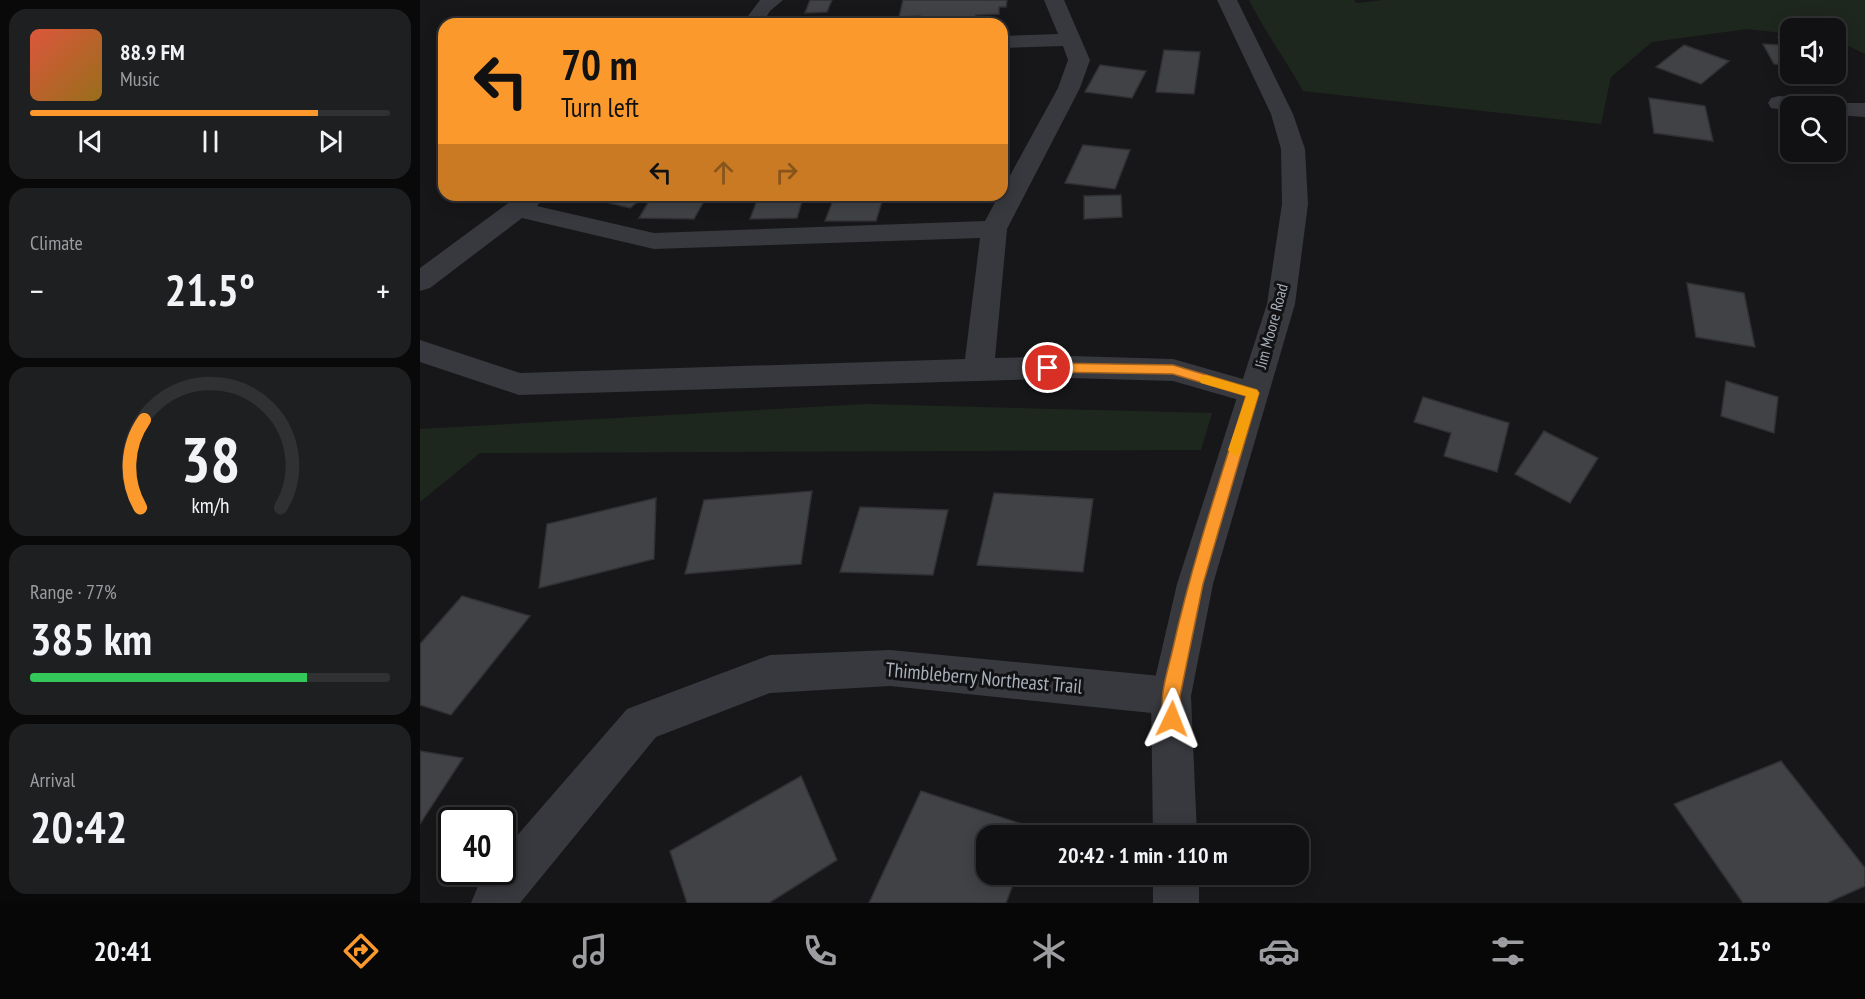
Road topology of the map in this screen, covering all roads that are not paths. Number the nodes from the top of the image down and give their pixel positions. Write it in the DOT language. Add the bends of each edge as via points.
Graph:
graph roads {
  1 [pos="773,0"];
  2 [pos="1054,0"];
  3 [pos="1227,0"];
  4 [pos="756,18"];
  5 [pos="1070,40"];
  6 [pos="1008,42"];
  7 [pos="1846,109"];
  8 [pos="1865,110"];
  9 [pos="526,202"];
  10 [pos="994,229"];
  11 [pos="420,282"];
  12 [pos="420,351"];
  13 [pos="979,370"];
  14 [pos="1253,393"];
  15 [pos="1171,696"];
  16 [pos="1175,825"];
  17 [pos="1176,885"];
  18 [pos="494,903"];
  19 [pos="1176,903"];
  1 -- 4 [label="street"];
  2 -- 5 [label="street"];
  3 -- 14 [label="street, Jim Moore Road" via="1282,114 1293,149 1295,204 1281,304"];
  5 -- 6 [label="street"];
  5 -- 10 [label="street" via="1079,60 1069,88"];
  7 -- 8 [label="street"];
  9 -- 10 [label="street" via="654,241"];
  9 -- 11 [label="street"];
  10 -- 13 [label="street"];
  12 -- 13 [label="street" via="519,384"];
  13 -- 14 [label="street" via="1173,370"];
  14 -- 15 [label="street, Jim Moore Road" via="1195,584"];
  15 -- 16 [label="street, Jim Moore Road"];
  15 -- 18 [label="street, Thimbleberry Northeast Trail" via="890,668 770,674 642,723"];
  17 -- 19 [label="street"];
}
